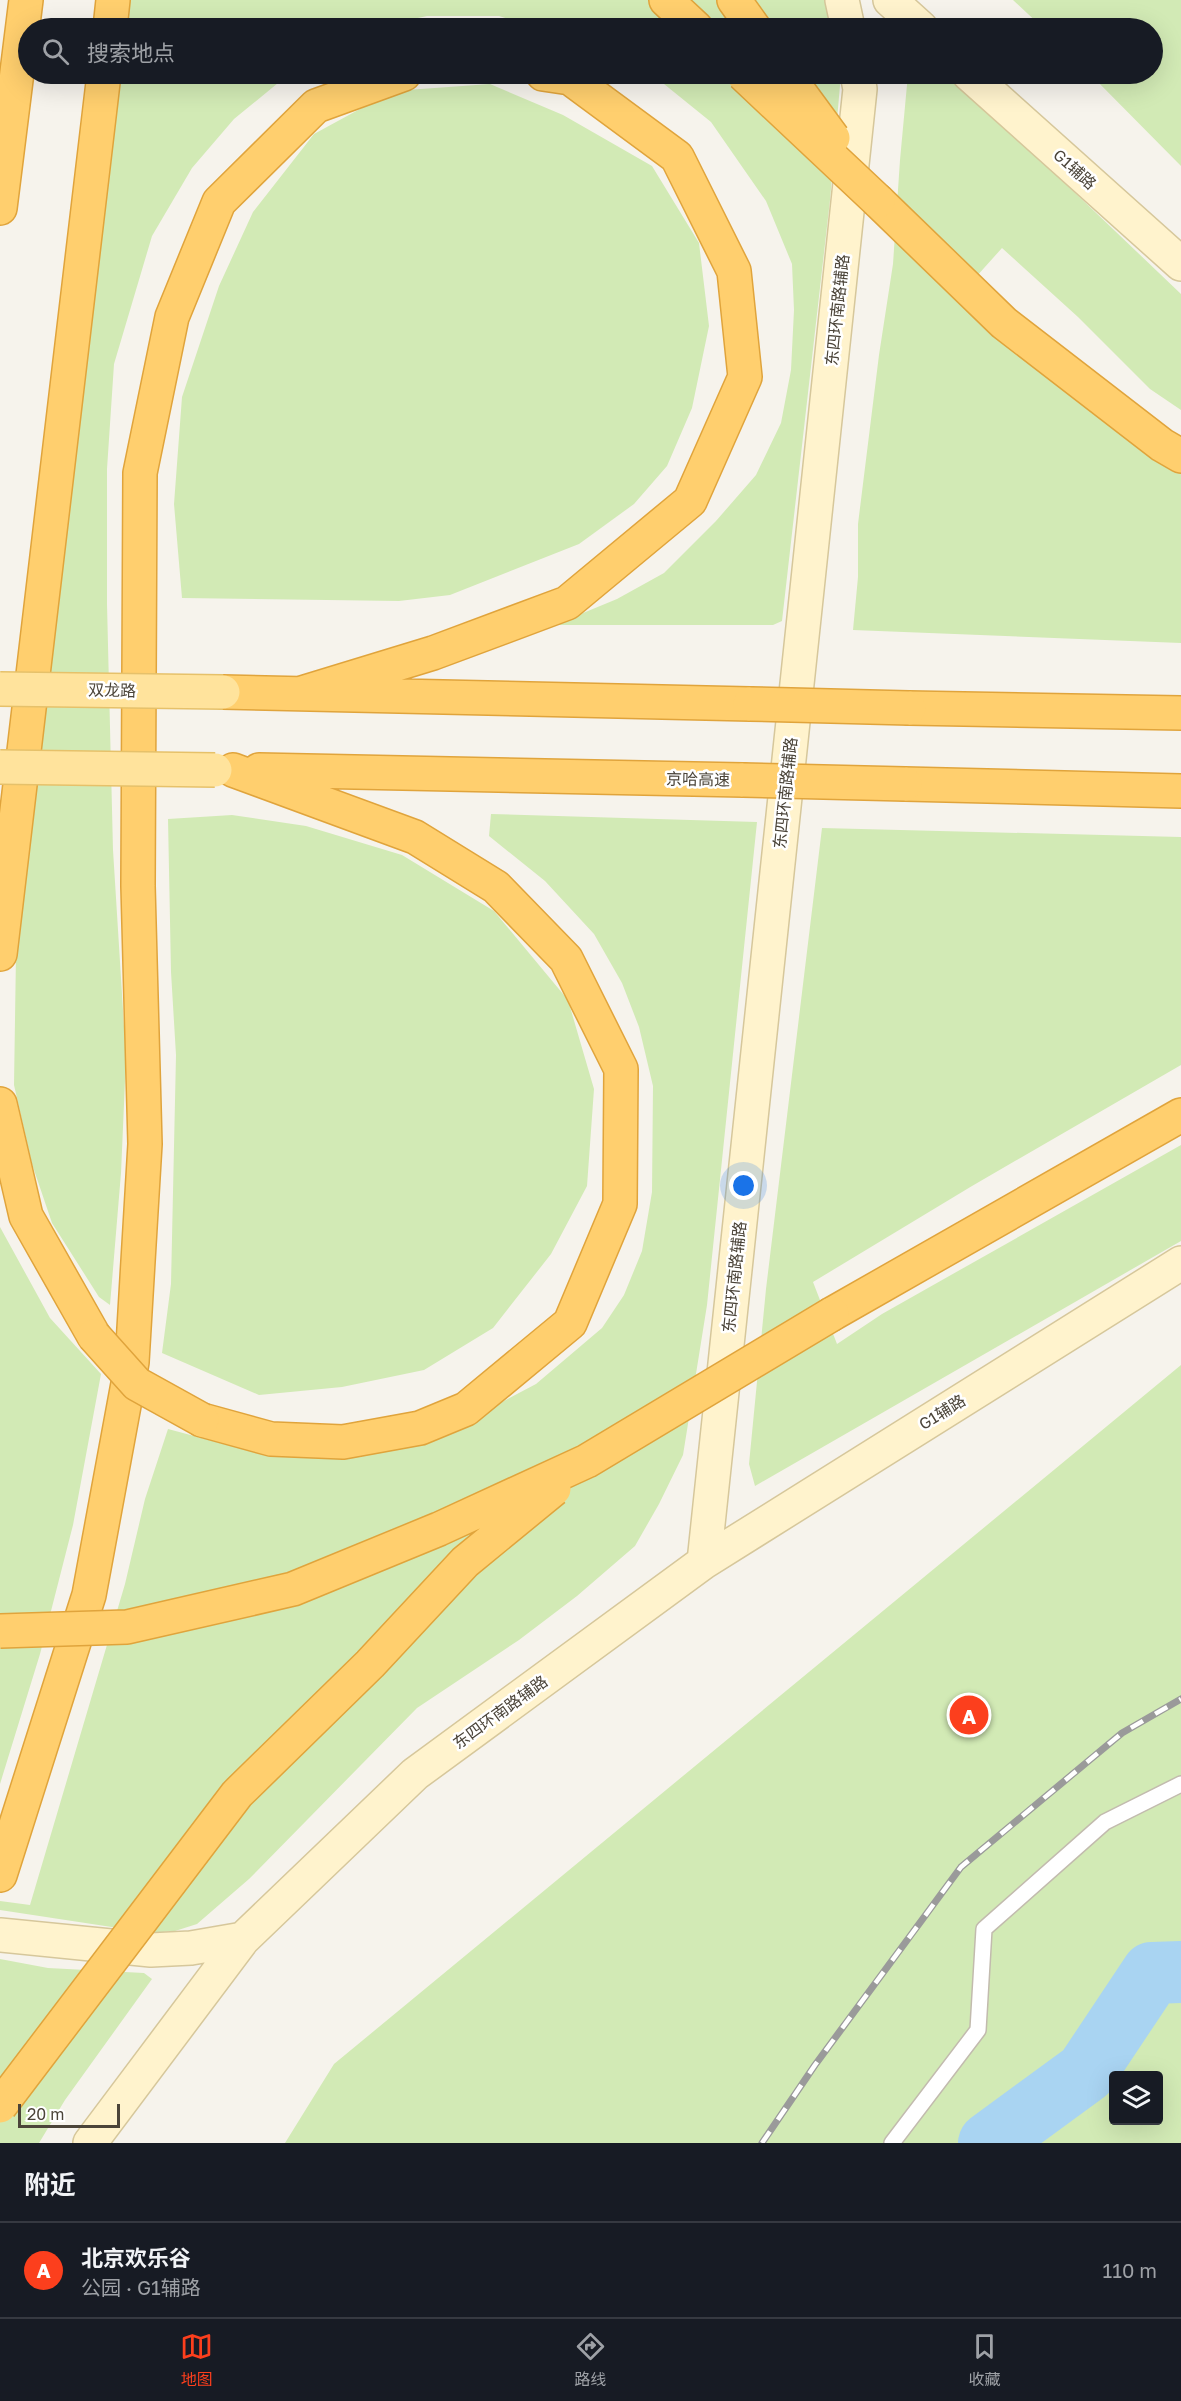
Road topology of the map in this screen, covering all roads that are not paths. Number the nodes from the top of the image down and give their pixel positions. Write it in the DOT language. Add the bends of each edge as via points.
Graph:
graph roads {
  1 [pos="26,0"];
  2 [pos="113,0"];
  3 [pos="666,0"];
  4 [pos="734,0"];
  5 [pos="842,0"];
  6 [pos="890,0"];
  7 [pos="24,18"];
  8 [pos="111,18"];
  9 [pos="685,18"];
  10 [pos="747,18"];
  11 [pos="846,18"];
  12 [pos="910,18"];
  13 [pos="18,64"];
  14 [pos="103,84"];
  15 [pos="376,84"];
  16 [pos="578,84"];
  17 [pos="754,84"];
  18 [pos="793,84"];
  19 [pos="859,84"];
  20 [pos="980,84"];
  21 [pos="878,201"];
  22 [pos="0,207"];
  23 [pos="1181,264"];
  24 [pos="1181,456"];
  25 [pos="0,689"];
  26 [pos="223,692"];
  27 [pos="302,693"];
  28 [pos="1181,713"];
  29 [pos="0,767"];
  30 [pos="224,770"];
  31 [pos="1181,791"];
  32 [pos="0,954"];
  33 [pos="0,1104"];
  34 [pos="1181,1115"];
  35 [pos="1181,1263"];
  36 [pos="588,1461"];
  37 [pos="704,1562"];
  38 [pos="0,1631"];
  39 [pos="1181,1784"];
  40 [pos="0,1875"];
  41 [pos="0,1935"];
  42 [pos="243,1939"];
  43 [pos="0,2106"];
  44 [pos="90,2143"];
  45 [pos="892,2143"];
  1 -- 7 [label="highway"];
  2 -- 8 [label="highway"];
  3 -- 9 [label="highway"];
  4 -- 10 [label="highway"];
  5 -- 11 [label="main road"];
  6 -- 12 [label="main road"];
  13 -- 22 [label="highway"];
  14 -- 32 [label="highway"];
  15 -- 40 [label="highway" via="316,106 219,202 172,317 140,473 138,886 145,1144 132,1362 89,1594"];
  16 -- 27 [label="highway" via="677,157 734,271 745,377 690,501 567,603 433,653"];
  17 -- 21 [label="highway, bridge"];
  18 -- 21 [label="highway, bridge"];
  19 -- 37 [label="main road, 东四环南路辅路"];
  20 -- 23 [label="main road, G1辅路"];
  21 -- 24 [label="highway" via="1004,322"];
  25 -- 26 [label="main road, 双龙路, bridge"];
  26 -- 27 [label="highway"];
  27 -- 28 [label="highway, bridge"];
  29 -- 30 [label="main road, bridge"];
  30 -- 31 [label="highway, 京哈高速, bridge"];
  30 -- 33 [label="highway, bridge" via="415,837 496,887 566,959 621,1069 620,1204 570,1323 466,1409 420,1428 343,1442 271,1439 202,1419 137,1384 94,1336 26,1216"];
  34 -- 36 [label="highway, bridge" via="832,1314"];
  35 -- 37 [label="main road, G1辅路"];
  36 -- 38 [label="highway, bridge" via="439,1529 293,1589 127,1627"];
  36 -- 43 [label="highway, bridge" via="465,1562 370,1664 237,1794"];
  37 -- 42 [label="main road, 东四环南路辅路" via="415,1774"];
  39 -- 45 [label="lane" via="1105,1822 984,1929 978,2030"];
  41 -- 42 [label="main road" via="151,1950"];
  42 -- 44 [label="main road, 东四环南路辅路"];
}
